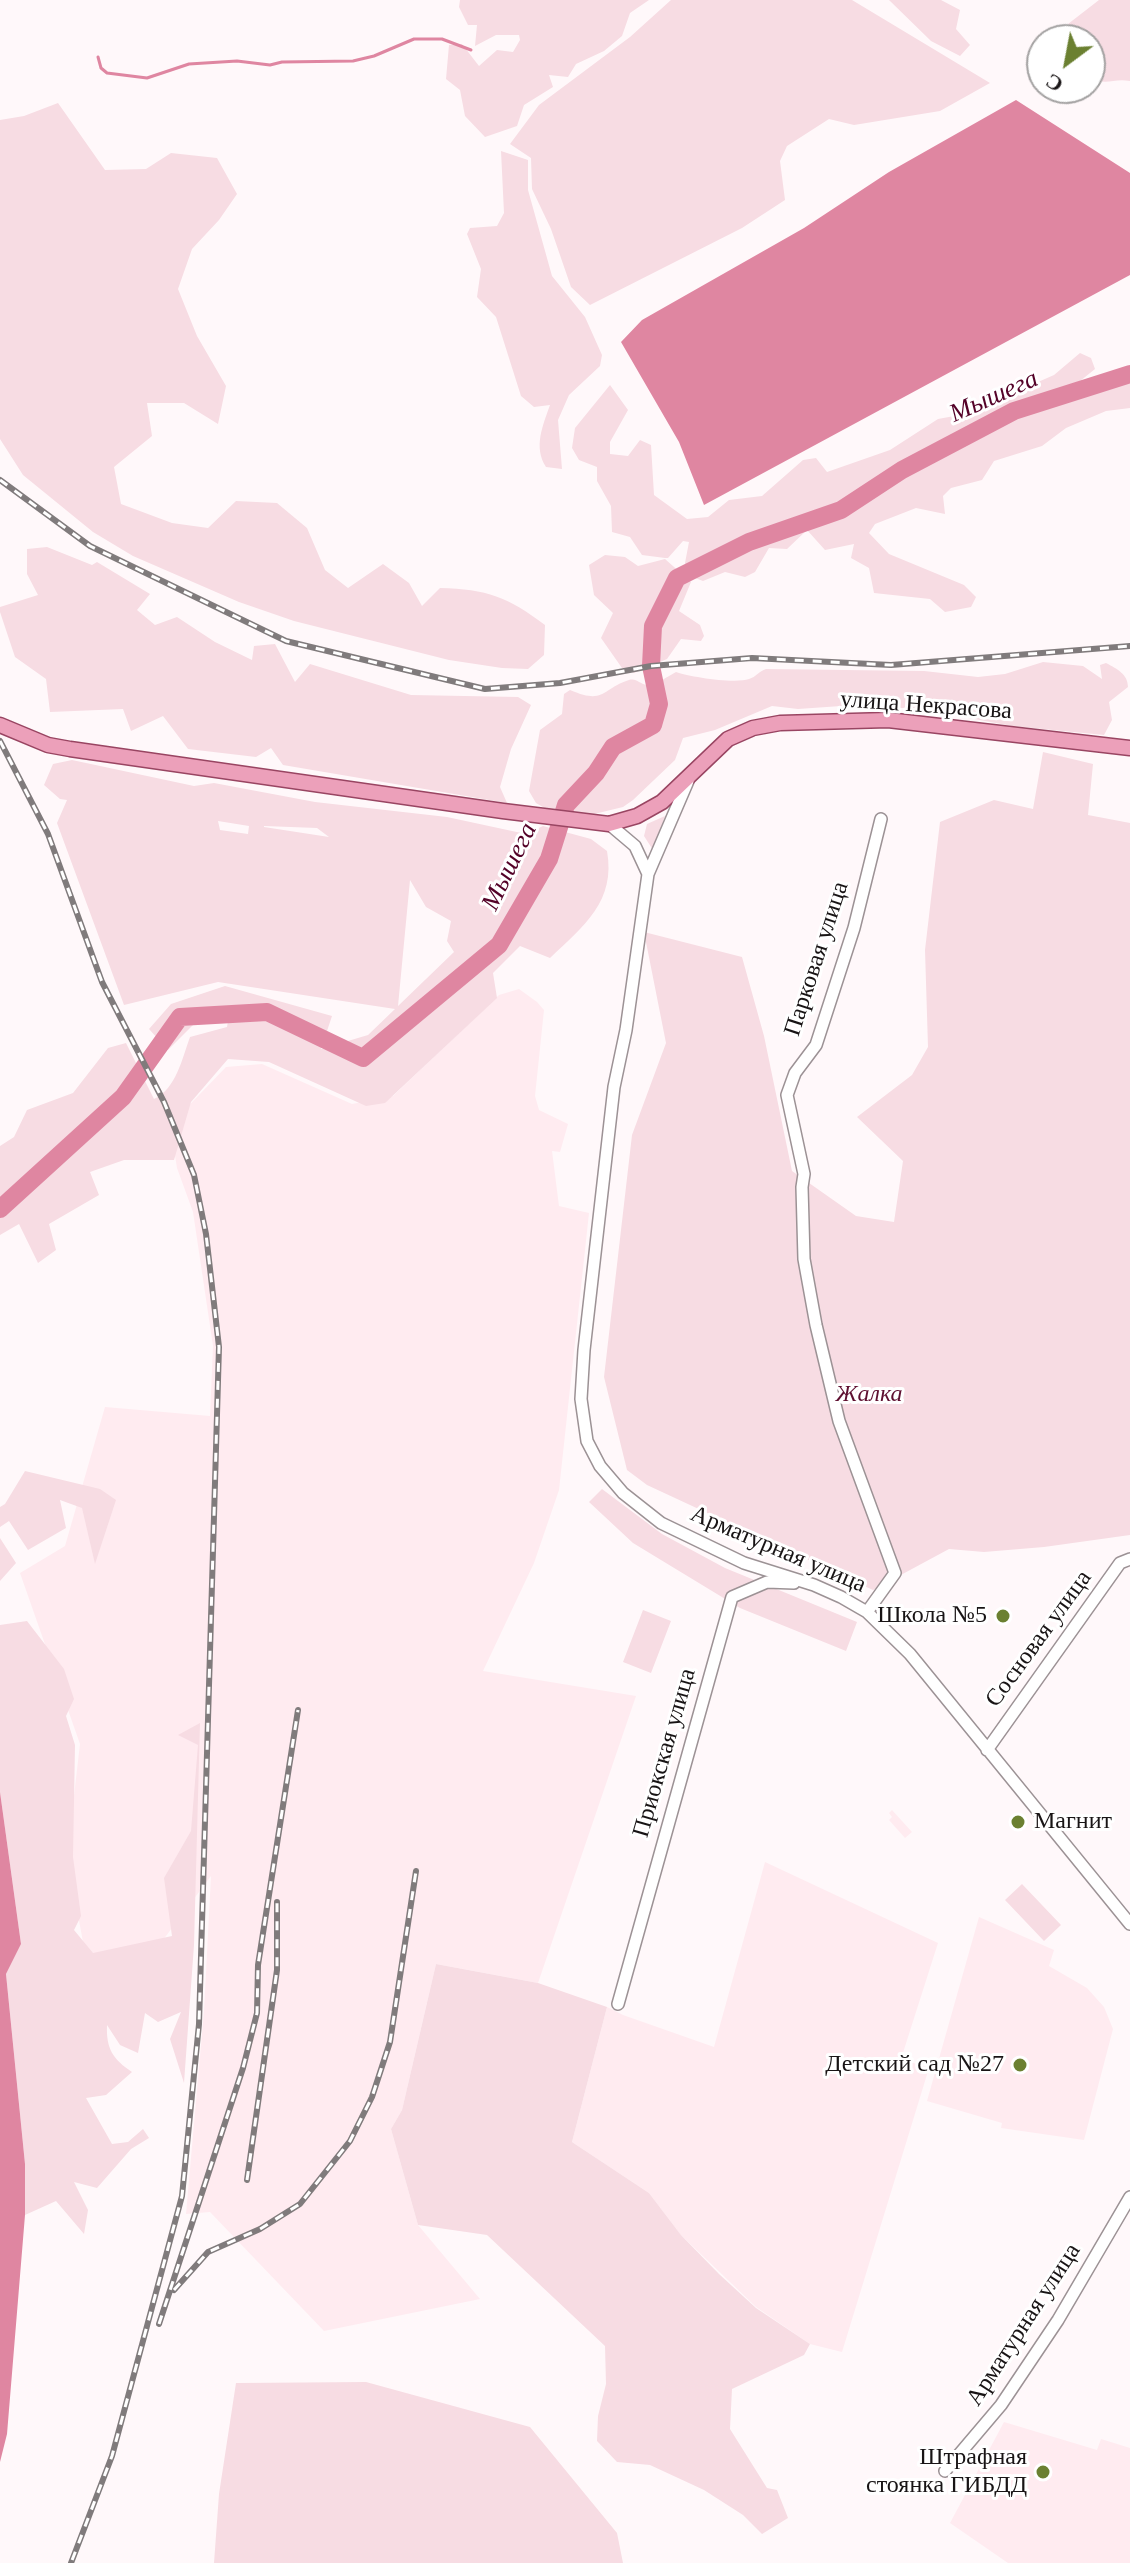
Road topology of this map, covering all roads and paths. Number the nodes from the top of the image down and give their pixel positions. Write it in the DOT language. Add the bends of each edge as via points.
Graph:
graph roads {
  1 [pos="0,725"];
  2 [pos="1130,748"];
  3 [pos="690,777"];
  4 [pos="881,819"];
  5 [pos="609,824"];
  6 [pos="648,874"];
  7 [pos="1130,1559"];
  8 [pos="814,1585"];
  9 [pos="867,1612"];
  10 [pos="987,1750"];
  11 [pos="1130,1924"];
  12 [pos="618,2004"];
  13 [pos="1130,2197"];
  14 [pos="945,2471"];
  1 -- 5 [label="main road, улица Некрасова" via="70,749"];
  2 -- 3 [label="main road, улица Некрасова" via="888,720 780,723 728,739"];
  3 -- 5 [label="main road, улица Некрасова" via="650,810"];
  3 -- 6 [label="street, улица Некрасова"];
  4 -- 9 [label="street, Парковая улица" via="854,928 816,1045 795,1073 787,1095 804,1174 804,1259 816,1325 839,1421 895,1573"];
  5 -- 6 [label="street" via="635,846"];
  6 -- 8 [label="street, Арматурная улица" via="614,1087 586,1334 581,1399 587,1441 623,1493 661,1523 744,1563"];
  7 -- 10 [label="street, Сосновая улица" via="1120,1563"];
  8 -- 9 [label="street, Арматурная улица"];
  8 -- 12 [label="street, Приокская улица" via="767,1582 732,1597"];
  9 -- 10 [label="street, Арматурная улица" via="910,1654"];
  10 -- 11 [label="street, Арматурная улица"];
  13 -- 14 [label="street, Арматурная улица" via="1001,2405"];
}
